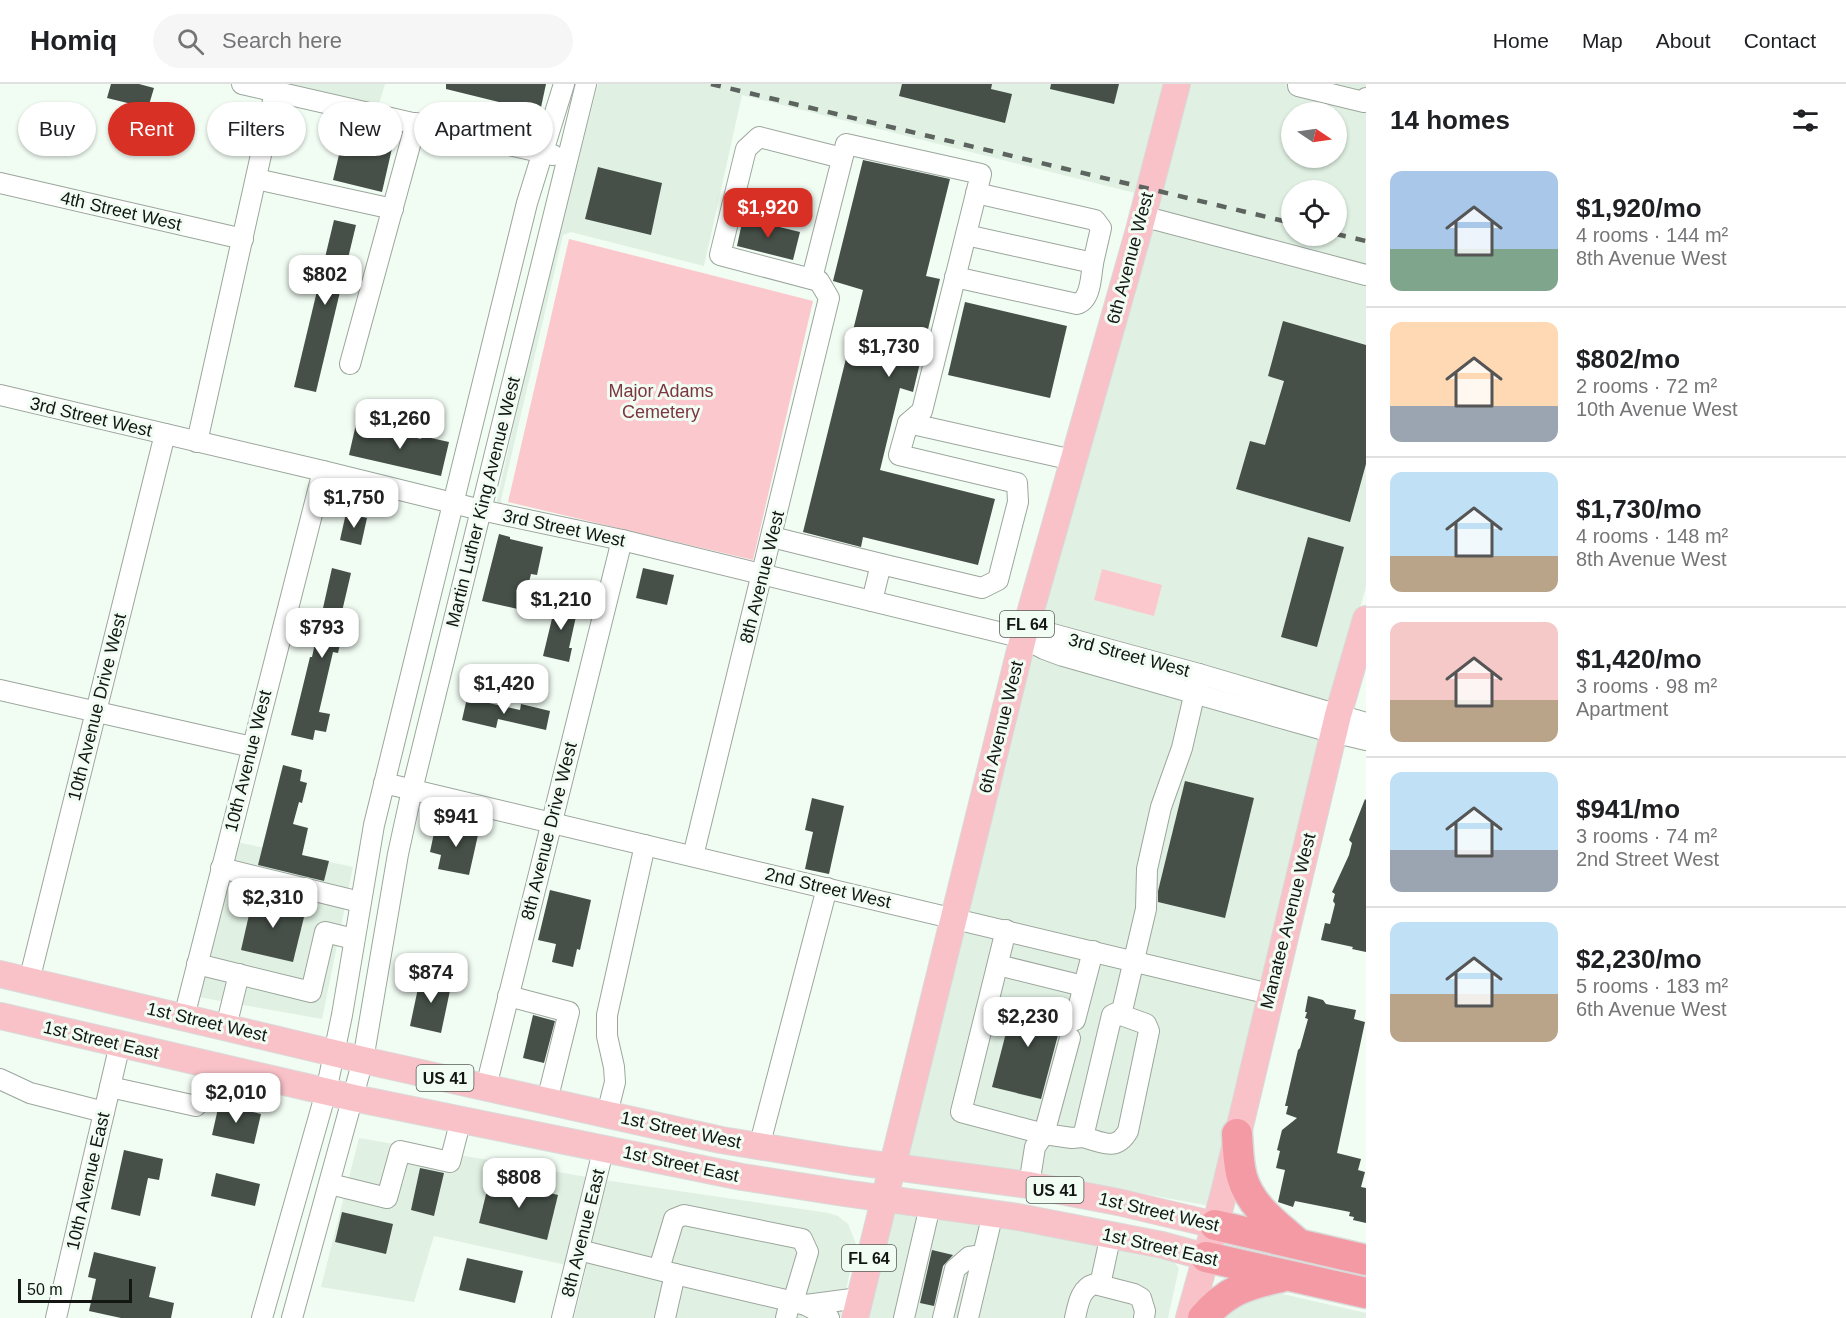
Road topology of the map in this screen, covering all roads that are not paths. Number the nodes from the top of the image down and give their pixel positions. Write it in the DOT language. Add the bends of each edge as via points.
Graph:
graph roads {
  1 [pos="242,84"];
  2 [pos="564,84"];
  3 [pos="586,84"];
  4 [pos="1177,84"];
  5 [pos="1298,84"];
  6 [pos="275,92"];
  7 [pos="1366,98"];
  8 [pos="553,118"];
  9 [pos="414,123"];
  10 [pos="414,130"];
  11 [pos="553,155"];
  12 [pos="541,156"];
  13 [pos="567,158"];
  14 [pos="842,158"];
  15 [pos="256,179"];
  16 [pos="0,183"];
  17 [pos="976,193"];
  18 [pos="393,209"];
  19 [pos="1142,216"];
  20 [pos="966,235"];
  21 [pos="243,239"];
  22 [pos="1093,263"];
  23 [pos="1366,275"];
  24 [pos="955,277"];
  25 [pos="812,278"];
  26 [pos="350,364"];
  27 [pos="1,398"];
  28 [pos="908,423"];
  29 [pos="165,434"];
  30 [pos="196,442"];
  31 [pos="1073,460"];
  32 [pos="323,471"];
  33 [pos="453,503"];
  34 [pos="481,510"];
  35 [pos="772,537"];
  36 [pos="622,540"];
  37 [pos="881,564"];
  38 [pos="763,574"];
  39 [pos="872,601"];
  40 [pos="1366,619"];
  41 [pos="1023,638"];
  42 [pos="1199,674"];
  43 [pos="0,690"];
  44 [pos="1195,693"];
  45 [pos="95,713"];
  46 [pos="1366,723"];
  47 [pos="1336,724"];
  48 [pos="1366,740"];
  49 [pos="252,747"];
  50 [pos="384,783"];
  51 [pos="412,790"];
  52 [pos="550,824"];
  53 [pos="645,845"];
  54 [pos="693,856"];
  55 [pos="221,868"];
  56 [pos="827,888"];
  57 [pos="360,902"];
  58 [pos="953,917"];
  59 [pos="1006,930"];
  60 [pos="354,939"];
  61 [pos="1093,951"];
  62 [pos="1135,962"];
  63 [pos="197,964"];
  64 [pos="998,965"];
  65 [pos="0,974"];
  66 [pos="239,974"];
  67 [pos="29,981"];
  68 [pos="1083,987"];
  69 [pos="1270,994"];
  70 [pos="508,996"];
  71 [pos="1121,1015"];
  72 [pos="0,1016"];
  73 [pos="184,1017"];
  74 [pos="226,1027"];
  75 [pos="120,1044"];
  76 [pos="335,1053"];
  77 [pos="363,1060"];
  78 [pos="0,1078"];
  79 [pos="110,1087"];
  80 [pos="486,1087"];
  81 [pos="326,1092"];
  82 [pos="354,1098"];
  83 [pos="547,1101"];
  84 [pos="196,1106"];
  85 [pos="104,1112"];
  86 [pos="607,1114"];
  87 [pos="461,1119"];
  88 [pos="1044,1134"];
  89 [pos="1237,1134"];
  90 [pos="1083,1137"];
  91 [pos="604,1147"];
  92 [pos="759,1147"];
  93 [pos="892,1167"];
  94 [pos="330,1184"];
  95 [pos="1029,1185"];
  96 [pos="883,1199"];
  97 [pos="930,1206"];
  98 [pos="993,1213"];
  99 [pos="1215,1225"];
  100 [pos="1111,1234"];
  101 [pos="1300,1244"];
  102 [pos="579,1250"];
  103 [pos="983,1255"];
  104 [pos="1206,1257"];
  105 [pos="1366,1260"];
  106 [pos="667,1272"];
  107 [pos="1287,1276"];
  108 [pos="1100,1285"];
  109 [pos="1366,1293"];
  110 [pos="794,1306"];
  111 [pos="857,1308"];
  112 [pos="1078,1313"];
  113 [pos="56,1318"];
  114 [pos="262,1318"];
  115 [pos="292,1318"];
  116 [pos="562,1318"];
  117 [pos="665,1318"];
  118 [pos="829,1318"];
  119 [pos="904,1318"];
  120 [pos="943,1318"];
  121 [pos="968,1318"];
  122 [pos="1144,1318"];
  123 [pos="1190,1318"];
  124 [pos="1203,1318"];
  1 -- 6 [label="street"];
  2 -- 8 [label="street, Martin Luther King Avenue West"];
  3 -- 13 [label="street, Martin Luther King Avenue West"];
  4 -- 19 [label="main road, 6th Avenue West / FL 64"];
  5 -- 7 [label="street" via="1364,102"];
  6 -- 9 [label="street"];
  6 -- 15 [label="street"];
  10 -- 18 [label="street"];
  11 -- 13 [label="street"];
  12 -- 33 [label="street, Martin Luther King Avenue West"];
  13 -- 34 [label="street, Martin Luther King Avenue West"];
  14 -- 17 [label="street" via="846,144 981,174"];
  14 -- 25 [label="street"];
  14 -- 25 [label="street" via="759,137 747,149 720,255"];
  15 -- 18 [label="street"];
  15 -- 21 [label="street"];
  16 -- 21 [label="street, 4th Street West"];
  17 -- 20 [label="street"];
  17 -- 22 [label="street" via="1098,222 1101,232"];
  18 -- 26 [label="street"];
  19 -- 23 [label="street"];
  19 -- 31 [label="main road, 6th Avenue West / FL 64"];
  20 -- 22 [label="street"];
  20 -- 24 [label="street"];
  21 -- 30 [label="street"];
  22 -- 24 [label="street" via="1086,297 1077,304"];
  24 -- 28 [label="street" via="922,411"];
  25 -- 35 [label="street, 8th Avenue West" via="819,281 830,298"];
  27 -- 29 [label="street, 3rd Street West"];
  28 -- 31 [label="street"];
  28 -- 37 [label="street" via="899,455 1017,483 1018,502 998,580 982,588"];
  29 -- 30 [label="street, 3rd Street West"];
  29 -- 45 [label="street, 10th Avenue Drive West"];
  30 -- 32 [label="street, 3rd Street West"];
  31 -- 41 [label="main road, 6th Avenue West / FL 64"];
  32 -- 33 [label="street, 3rd Street West"];
  32 -- 49 [label="street, 10th Avenue West"];
  33 -- 34 [label="street, 3rd Street West"];
  33 -- 50 [label="street, Martin Luther King Avenue West"];
  34 -- 36 [label="street, 3rd Street West"];
  34 -- 51 [label="street, Martin Luther King Avenue West"];
  35 -- 37 [label="street"];
  35 -- 38 [label="street, 8th Avenue West"];
  36 -- 38 [label="street, 3rd Street West"];
  36 -- 52 [label="street, 8th Avenue Drive West"];
  37 -- 39 [label="street"];
  38 -- 39 [label="street, 3rd Street West"];
  38 -- 54 [label="street, 8th Avenue West"];
  39 -- 41 [label="street, 3rd Street West"];
  40 -- 47 [label="main road, Manatee Avenue West"];
  41 -- 42 [label="street, 3rd Street West" via="1049,633"];
  41 -- 44 [label="street, 3rd Street West" via="1063,656"];
  41 -- 58 [label="main road, 6th Avenue West / FL 64"];
  42 -- 44 [label="street, 3rd Street West"];
  42 -- 47 [label="street, 3rd Street West"];
  43 -- 45 [label="street"];
  44 -- 47 [label="street, 3rd Street West"];
  44 -- 62 [label="street" via="1147,869 1146,909"];
  45 -- 49 [label="street"];
  45 -- 67 [label="street, 10th Avenue Drive West"];
  46 -- 47 [label="street, 3rd Street West"];
  47 -- 48 [label="street, 3rd Street West"];
  47 -- 69 [label="main road, Manatee Avenue West"];
  49 -- 55 [label="street, 10th Avenue West"];
  50 -- 51 [label="street, 2nd Street West"];
  50 -- 57 [label="street, Martin Luther King Avenue West"];
  51 -- 52 [label="street, 2nd Street West"];
  51 -- 77 [label="street, Martin Luther King Avenue West"];
  52 -- 53 [label="street, 2nd Street West"];
  52 -- 70 [label="street, 8th Avenue Drive West"];
  53 -- 54 [label="street, 2nd Street West"];
  53 -- 86 [label="street" via="607,1014 615,1082"];
  54 -- 56 [label="street, 2nd Street West"];
  55 -- 57 [label="street"];
  55 -- 63 [label="street, 10th Avenue West"];
  56 -- 58 [label="street, 2nd Street West"];
  56 -- 92 [label="street"];
  57 -- 60 [label="street, Martin Luther King Avenue West"];
  58 -- 59 [label="street, 2nd Street West"];
  58 -- 93 [label="main road, 6th Avenue West / FL 64"];
  59 -- 61 [label="street, 2nd Street West"];
  59 -- 64 [label="street"];
  60 -- 66 [label="street" via="326,932 311,992"];
  60 -- 76 [label="street, Martin Luther King Avenue West"];
  61 -- 62 [label="street, 2nd Street West"];
  61 -- 68 [label="street"];
  62 -- 69 [label="street, 2nd Street West"];
  62 -- 71 [label="street"];
  63 -- 66 [label="street"];
  63 -- 73 [label="street, 10th Avenue West"];
  64 -- 68 [label="street"];
  64 -- 88 [label="street" via="962,1112"];
  65 -- 67 [label="main road, 1st Street West / US 41"];
  66 -- 74 [label="street"];
  67 -- 73 [label="main road, 1st Street West / US 41"];
  68 -- 88 [label="street"];
  69 -- 89 [label="main road, Manatee Avenue West"];
  70 -- 80 [label="street, 8th Avenue Drive West"];
  70 -- 83 [label="street" via="569,1012"];
  71 -- 90 [label="street" via="1112,1015"];
  71 -- 90 [label="street" via="1146,1024 1149,1031 1128,1131 1122,1142 1115,1145"];
  72 -- 75 [label="main road, 1st Street East / US 41"];
  73 -- 74 [label="main road, 1st Street West / US 41"];
  74 -- 76 [label="main road, 1st Street West / US 41"];
  75 -- 79 [label="street, 10th Avenue East"];
  75 -- 81 [label="main road, 1st Street East / US 41"];
  76 -- 77 [label="main road, 1st Street West / US 41"];
  76 -- 81 [label="street, Martin Luther King Avenue West"];
  77 -- 80 [label="main road, 1st Street West / US 41"];
  77 -- 82 [label="street, Martin Luther King Avenue West"];
  78 -- 85 [label="street" via="30,1093"];
  79 -- 84 [label="street"];
  79 -- 85 [label="street, 10th Avenue East"];
  80 -- 83 [label="main road, 1st Street West / US 41"];
  81 -- 82 [label="main road, 1st Street East / US 41"];
  81 -- 114 [label="street, Martin Luther King Avenue West"];
  82 -- 87 [label="main road, 1st Street East / US 41"];
  82 -- 94 [label="street, Martin Luther King Avenue West"];
  83 -- 86 [label="main road, 1st Street West / US 41"];
  85 -- 113 [label="street, 10th Avenue East"];
  86 -- 92 [label="main road, 1st Street West / US 41"];
  87 -- 91 [label="main road, 1st Street East / US 41"];
  87 -- 94 [label="street" via="450,1162 400,1150 387,1198"];
  88 -- 90 [label="street"];
  88 -- 95 [label="street" via="1035,1147"];
  89 -- 99 [label="main road, Manatee Avenue West"];
  89 -- 101 [label="highway" via="1241,1175 1249,1194 1263,1213"];
  91 -- 96 [label="main road, 1st Street East / US 41" via="760,1180"];
  91 -- 102 [label="street, 8th Avenue East"];
  92 -- 93 [label="main road, 1st Street West / US 41"];
  93 -- 95 [label="main road, 1st Street West / US 41"];
  93 -- 96 [label="main road, 6th Avenue West / FL 64"];
  94 -- 115 [label="street, Martin Luther King Avenue West"];
  95 -- 99 [label="main road, 1st Street West / US 41"];
  96 -- 97 [label="main road, 1st Street East / US 41"];
  96 -- 111 [label="main road, FL 64"];
  97 -- 98 [label="main road, 1st Street East / US 41"];
  97 -- 119 [label="street"];
  98 -- 100 [label="main road, 1st Street East / US 41"];
  98 -- 103 [label="street"];
  99 -- 101 [label="highway, 1st Street West / US 41"];
  99 -- 104 [label="main road, Manatee Avenue West"];
  100 -- 104 [label="main road, 1st Street East / US 41"];
  100 -- 108 [label="street"];
  101 -- 105 [label="highway, 1st Street West / US 41"];
  102 -- 106 [label="street"];
  102 -- 116 [label="street, 8th Avenue East"];
  103 -- 120 [label="street" via="969,1257 955,1269"];
  103 -- 121 [label="street"];
  104 -- 107 [label="highway, 1st Street East / US 41"];
  104 -- 123 [label="main road, Manatee Avenue West"];
  106 -- 110 [label="street"];
  106 -- 110 [label="street" via="674,1219 684,1215 802,1239 808,1252"];
  106 -- 117 [label="street"];
  107 -- 109 [label="highway, 1st Street East / US 41"];
  107 -- 124 [label="highway" via="1235,1290 1216,1302"];
  108 -- 112 [label="street" via="1090,1286 1081,1296"];
  108 -- 122 [label="street" via="1141,1298"];
  110 -- 111 [label="street"];
  110 -- 118 [label="street"];
}
